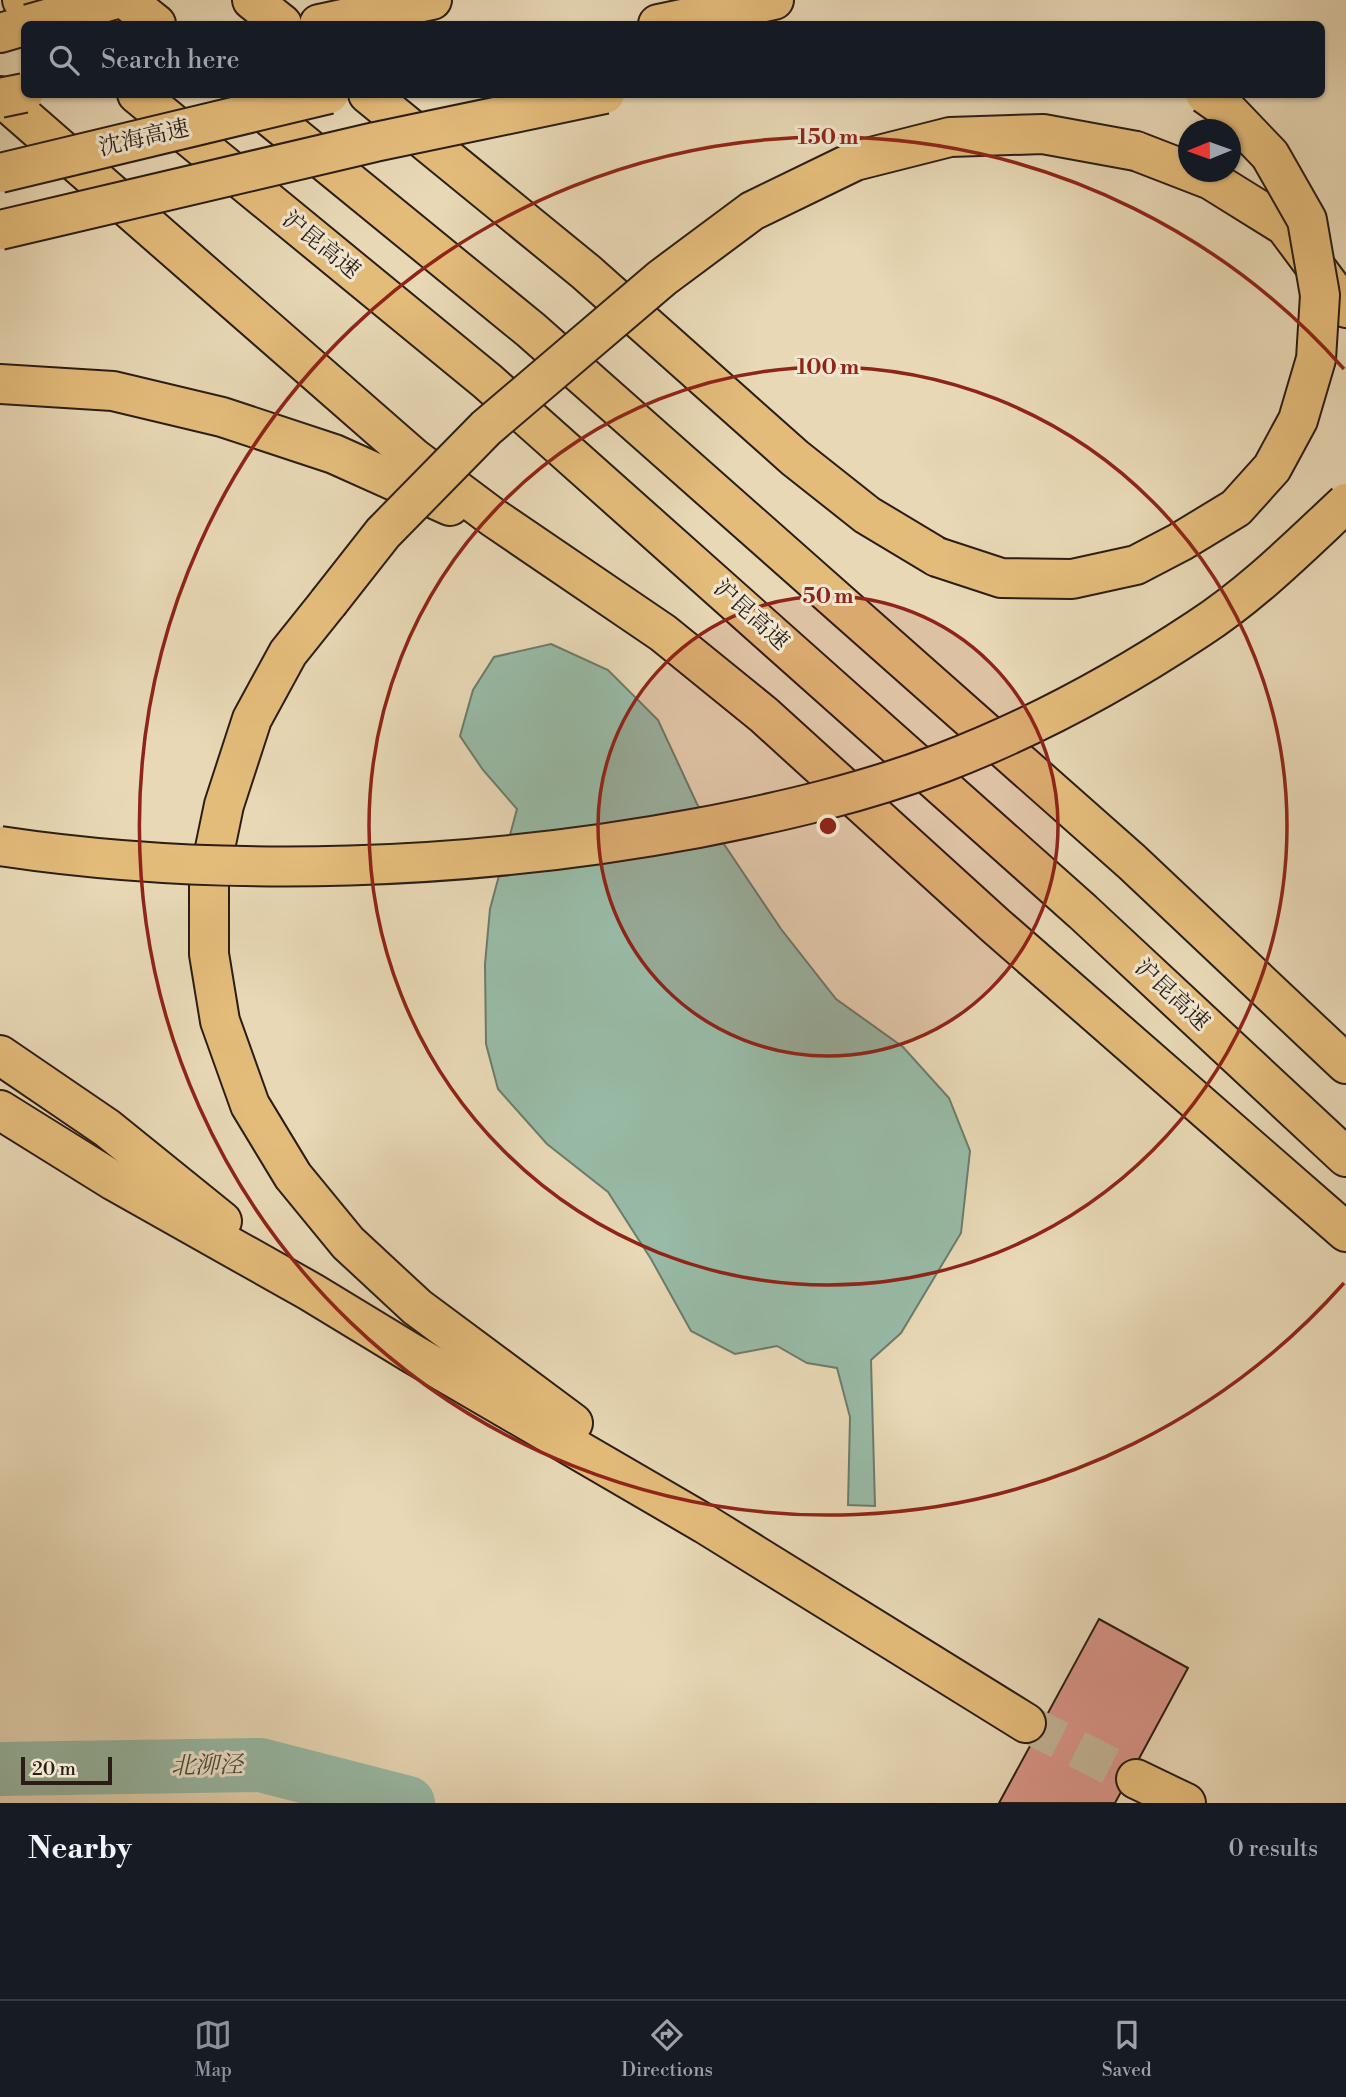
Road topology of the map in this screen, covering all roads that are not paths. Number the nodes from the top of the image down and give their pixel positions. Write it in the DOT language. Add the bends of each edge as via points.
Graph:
graph roads {
  1 [pos="22,0"];
  2 [pos="113,0"];
  3 [pos="125,0"];
  4 [pos="252,0"];
  5 [pos="432,0"];
  6 [pos="774,0"];
  7 [pos="41,21"];
  8 [pos="48,21"];
  9 [pos="152,21"];
  10 [pos="278,21"];
  11 [pos="333,21"];
  12 [pos="672,21"];
  13 [pos="21,27"];
  14 [pos="0,33"];
  15 [pos="21,94"];
  16 [pos="0,97"];
  17 [pos="142,98"];
  18 [pos="247,98"];
  19 [pos="312,98"];
  20 [pos="373,98"];
  21 [pos="586,98"];
  22 [pos="1211,98"];
  23 [pos="0,173"];
  24 [pos="0,230"];
  25 [pos="1346,308"];
  26 [pos="0,384"];
  27 [pos="1346,503"];
  28 [pos="570,570"];
  29 [pos="0,846"];
  30 [pos="0,1055"];
  31 [pos="1346,1064"];
  32 [pos="0,1110"];
  33 [pos="1346,1157"];
  34 [pos="1346,1232"];
  35 [pos="311,1292"];
  36 [pos="705,1524"];
  37 [pos="1026,1723"];
  38 [pos="1136,1779"];
  39 [pos="1186,1803"];
  1 -- 8 [label="highway"];
  2 -- 7 [label="highway, bridge"];
  3 -- 9 [label="highway"];
  4 -- 10 [label="highway"];
  5 -- 11 [label="highway"];
  6 -- 12 [label="highway"];
  13 -- 14 [label="highway"];
  15 -- 16 [label="highway, bridge"];
  16 -- 28 [label="highway" via="414,458"];
  17 -- 33 [label="highway, 沪昆高速" via="487,381 1083,912"];
  18 -- 31 [label="highway" via="531,330 1132,862"];
  19 -- 23 [label="highway, 沈海高速, bridge"];
  20 -- 22 [label="highway, bridge" via="586,272 795,458 867,515 937,557 1001,578 1072,579 1136,565 1236,508 1272,468 1298,420 1316,359 1320,295 1307,220 1270,155"];
  21 -- 24 [label="highway, bridge"];
  25 -- 36 [label="highway, bridge" via="1285,226 1211,180 1136,150 1043,134 950,137 855,161 752,211 662,278 486,428 383,533 288,653 252,719 224,805 209,877 209,954 220,1021 250,1105 293,1176 348,1243 417,1307"];
  26 -- 28 [label="highway" via="113,391 235,421 334,454 426,494"];
  27 -- 29 [label="highway, bridge" via="1270,574 1200,628 1117,679 942,763 841,796 640,838 568,849 417,861 267,867"];
  28 -- 34 [label="highway" via="663,633 764,715 996,926"];
  30 -- 35 [label="highway" via="107,1128"];
  32 -- 35 [label="highway" via="114,1181"];
  35 -- 36 [label="highway"];
  36 -- 37 [label="highway"];
  38 -- 39 [label="highway"];
}
